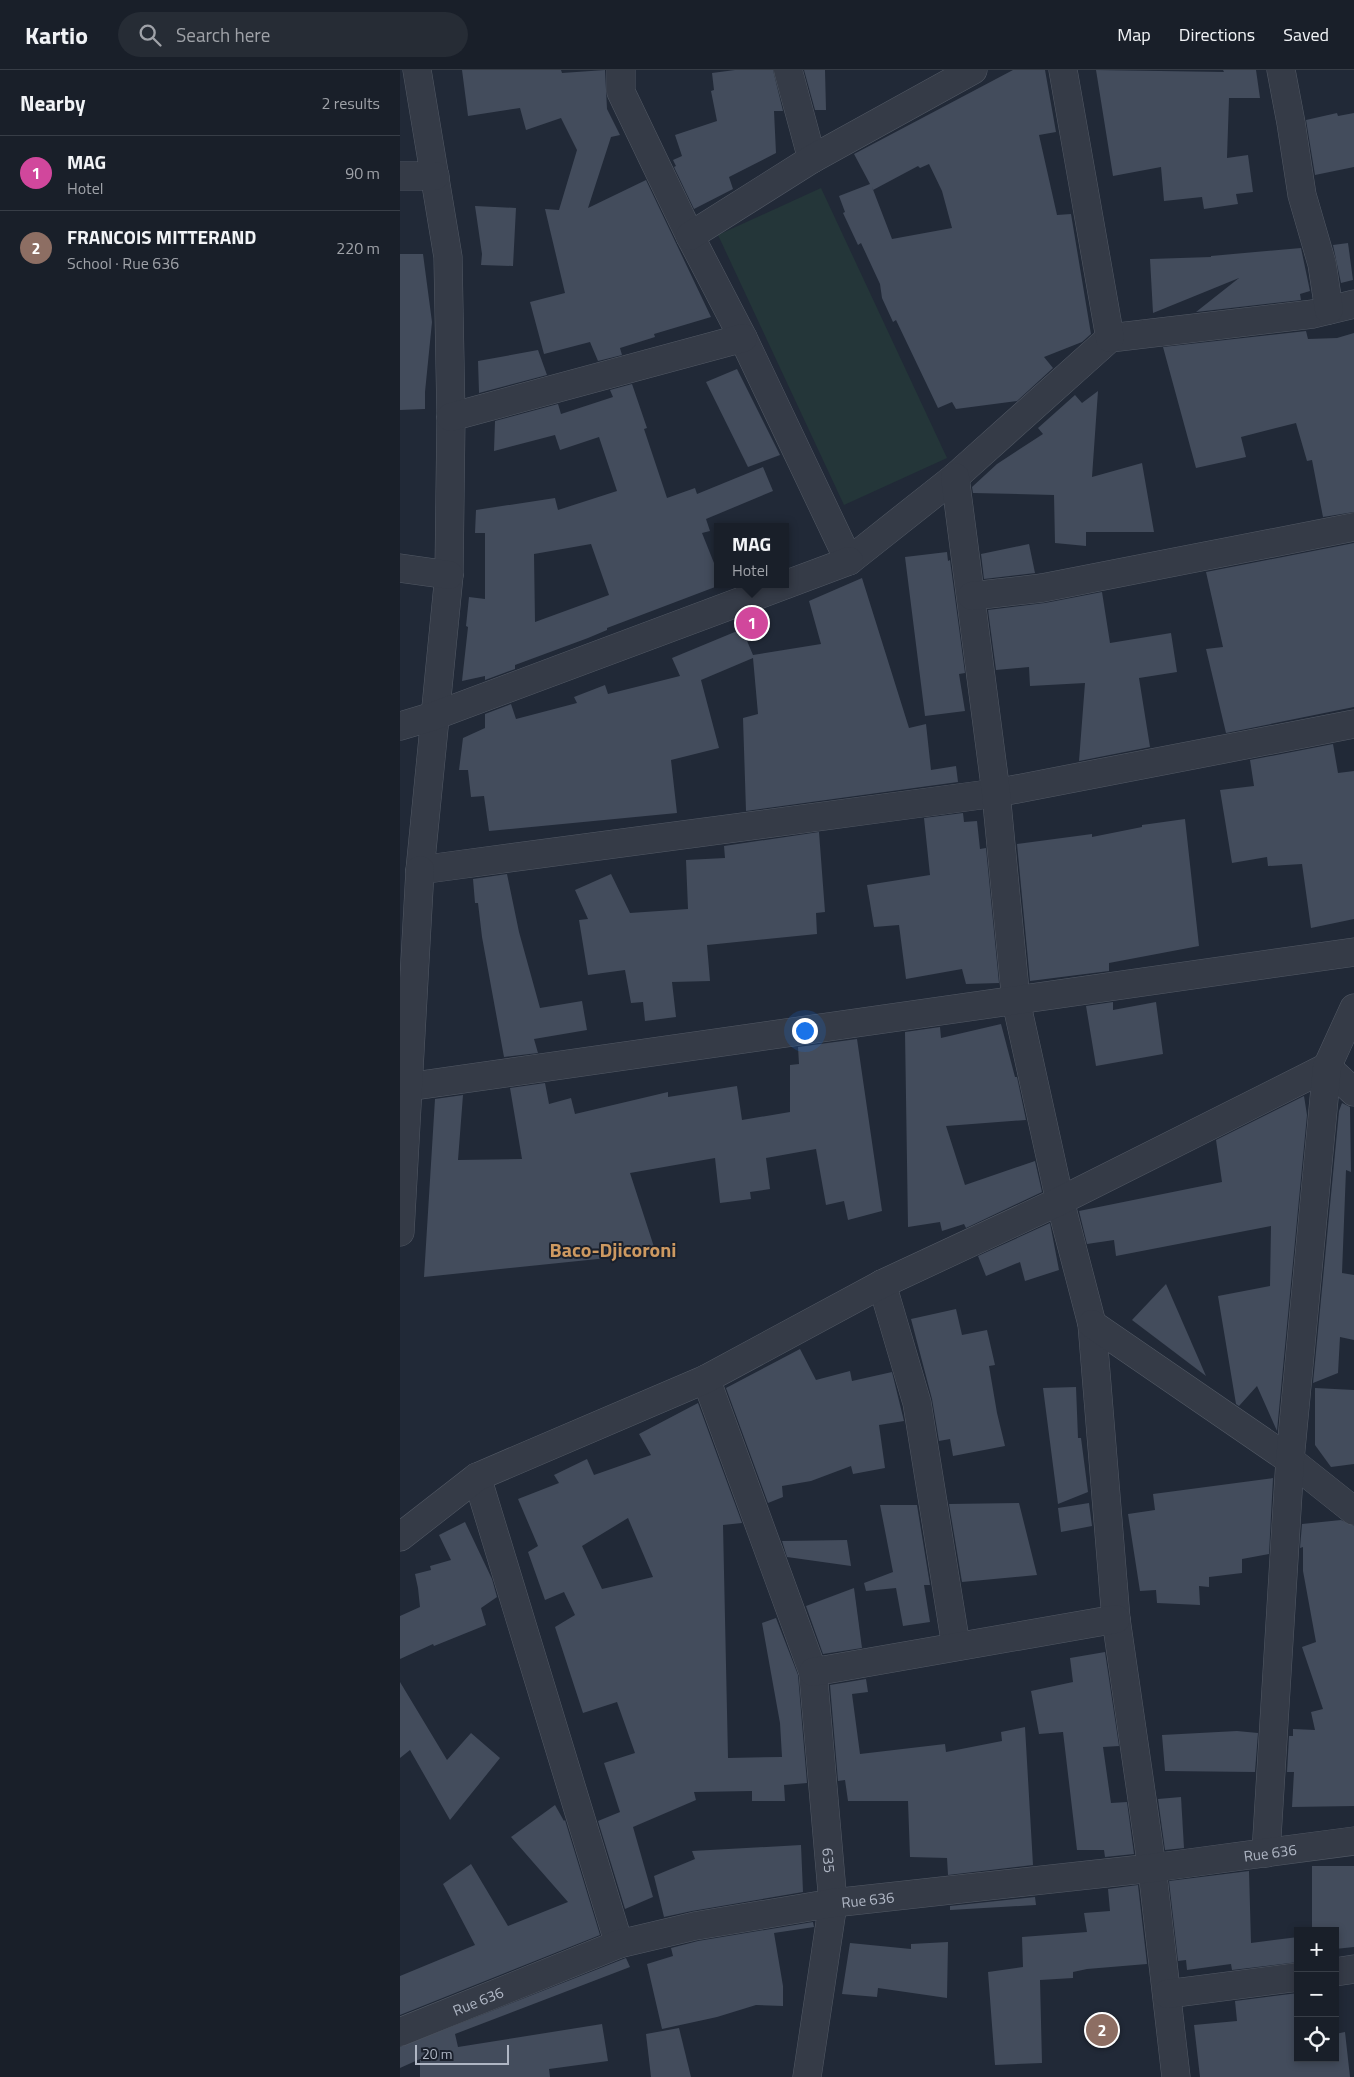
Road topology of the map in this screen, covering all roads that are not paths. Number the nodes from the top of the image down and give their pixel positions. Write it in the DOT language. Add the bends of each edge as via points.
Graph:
graph roads {
  1 [pos="418,70"];
  2 [pos="621,70"];
  3 [pos="788,70"];
  4 [pos="973,70"];
  5 [pos="1063,70"];
  6 [pos="1281,70"];
  7 [pos="812,158"];
  8 [pos="400,176"];
  9 [pos="435,176"];
  10 [pos="690,236"];
  11 [pos="1342,307"];
  12 [pos="743,338"];
  13 [pos="1110,338"];
  14 [pos="451,417"];
  15 [pos="955,477"];
  16 [pos="1354,528"];
  17 [pos="849,561"];
  18 [pos="400,568"];
  19 [pos="449,575"];
  20 [pos="789,583"];
  21 [pos="777,588"];
  22 [pos="972,596"];
  23 [pos="434,716"];
  24 [pos="1354,724"];
  25 [pos="400,726"];
  26 [pos="996,793"];
  27 [pos="420,870"];
  28 [pos="1354,952"];
  29 [pos="1016,1001"];
  30 [pos="1354,1008"];
  31 [pos="1327,1067"];
  32 [pos="407,1087"];
  33 [pos="1354,1092"];
  34 [pos="1060,1201"];
  35 [pos="400,1232"];
  36 [pos="882,1284"];
  37 [pos="1092,1324"];
  38 [pos="706,1379"];
  39 [pos="1290,1460"];
  40 [pos="477,1476"];
  41 [pos="1353,1508"];
  42 [pos="400,1537"];
  43 [pos="1116,1619"];
  44 [pos="956,1646"];
  45 [pos="812,1672"];
  46 [pos="1354,1841"];
  47 [pos="1266,1853"];
  48 [pos="1152,1868"];
  49 [pos="834,1903"];
  50 [pos="619,1944"];
  51 [pos="1354,1970"];
  52 [pos="1339,1972"];
  53 [pos="1294,1978"];
  54 [pos="1167,1994"];
  55 [pos="400,2032"];
  56 [pos="807,2077"];
  57 [pos="1176,2077"];
  1 -- 9 [label="street"];
  2 -- 10 [label="street" via="621,92"];
  3 -- 7 [label="street"];
  4 -- 7 [label="street"];
  5 -- 13 [label="street"];
  6 -- 11 [label="street" via="1302,195 1322,264"];
  7 -- 10 [label="street"];
  8 -- 9 [label="street"];
  9 -- 14 [label="street" via="448,257"];
  10 -- 12 [label="street"];
  11 -- 13 [label="street" via="1313,314"];
  12 -- 14 [label="street"];
  12 -- 17 [label="street"];
  13 -- 15 [label="street"];
  14 -- 19 [label="street"];
  15 -- 17 [label="street"];
  15 -- 22 [label="street"];
  16 -- 22 [label="street" via="1042,588"];
  17 -- 20 [label="street"];
  18 -- 19 [label="street"];
  19 -- 23 [label="street"];
  21 -- 23 [label="street"];
  22 -- 26 [label="street"];
  23 -- 25 [label="street"];
  23 -- 27 [label="street"];
  24 -- 26 [label="street"];
  26 -- 27 [label="street"];
  26 -- 29 [label="street"];
  27 -- 32 [label="street"];
  28 -- 29 [label="street"];
  29 -- 32 [label="street"];
  29 -- 34 [label="street"];
  30 -- 31 [label="street"];
  31 -- 33 [label="street"];
  31 -- 34 [label="street"];
  31 -- 39 [label="street"];
  32 -- 35 [label="street"];
  34 -- 36 [label="street"];
  34 -- 37 [label="street"];
  36 -- 38 [label="street"];
  36 -- 44 [label="street" via="917,1403"];
  37 -- 39 [label="street"];
  37 -- 43 [label="street"];
  38 -- 40 [label="street"];
  38 -- 45 [label="street, 635"];
  39 -- 41 [label="street"];
  39 -- 47 [label="street"];
  40 -- 42 [label="street"];
  40 -- 50 [label="street"];
  43 -- 44 [label="street"];
  43 -- 48 [label="street"];
  44 -- 45 [label="street"];
  45 -- 49 [label="street, 635"];
  46 -- 47 [label="street, Rue 636"];
  47 -- 48 [label="street, Rue 636"];
  48 -- 49 [label="street, Rue 636"];
  48 -- 54 [label="street"];
  49 -- 50 [label="street, Rue 636" via="695,1926"];
  49 -- 56 [label="street, 635"];
  50 -- 55 [label="street, Rue 636"];
  51 -- 52 [label="street"];
  53 -- 54 [label="street"];
  54 -- 57 [label="street"];
}
